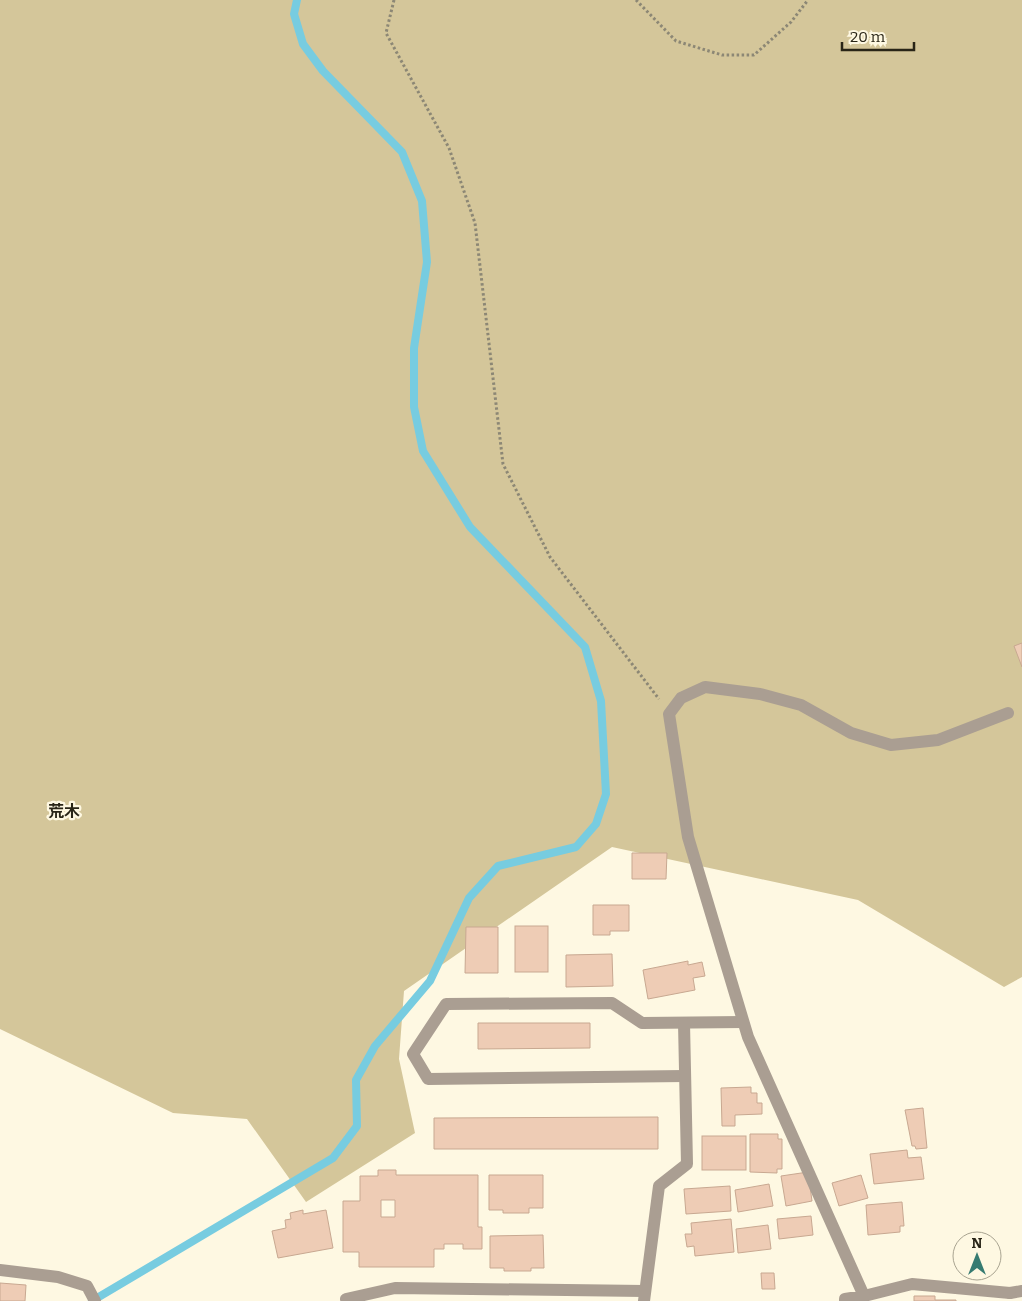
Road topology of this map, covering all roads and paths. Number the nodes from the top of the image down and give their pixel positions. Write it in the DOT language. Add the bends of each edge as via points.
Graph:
graph roads {
  1 [pos="394,0"];
  2 [pos="636,0"];
  3 [pos="808,0"];
  4 [pos="1008,713"];
  5 [pos="669,714"];
  6 [pos="743,1022"];
  7 [pos="684,1023"];
  8 [pos="684,1076"];
  9 [pos="0,1270"];
  10 [pos="1016,1292"];
  11 [pos="442,1295"];
  12 [pos="644,1296"];
  13 [pos="864,1296"];
  14 [pos="346,1299"];
  15 [pos="95,1301"];
  16 [pos="845,1301"];
  1 -- 5 [label="path" via="386,33 448,148 475,223 503,464 550,557"];
  2 -- 3 [label="path" via="676,42 722,55 754,55 791,22"];
  4 -- 5 [label="street" via="938,740 892,745 851,733 800,705 760,694 705,687 681,698"];
  5 -- 6 [label="street" via="688,837"];
  6 -- 7 [label="street"];
  6 -- 13 [label="street"];
  7 -- 8 [label="street"];
  7 -- 8 [label="street" via="642,1023 612,1003 446,1004 413,1054 428,1079"];
  8 -- 12 [label="street" via="686,1164 659,1186"];
  9 -- 15 [label="street" via="58,1277 87,1286"];
  10 -- 13 [label="street" via="912,1284"];
  11 -- 12 [label="street"];
  11 -- 14 [label="street" via="395,1288"];
  13 -- 16 [label="street"];
}
